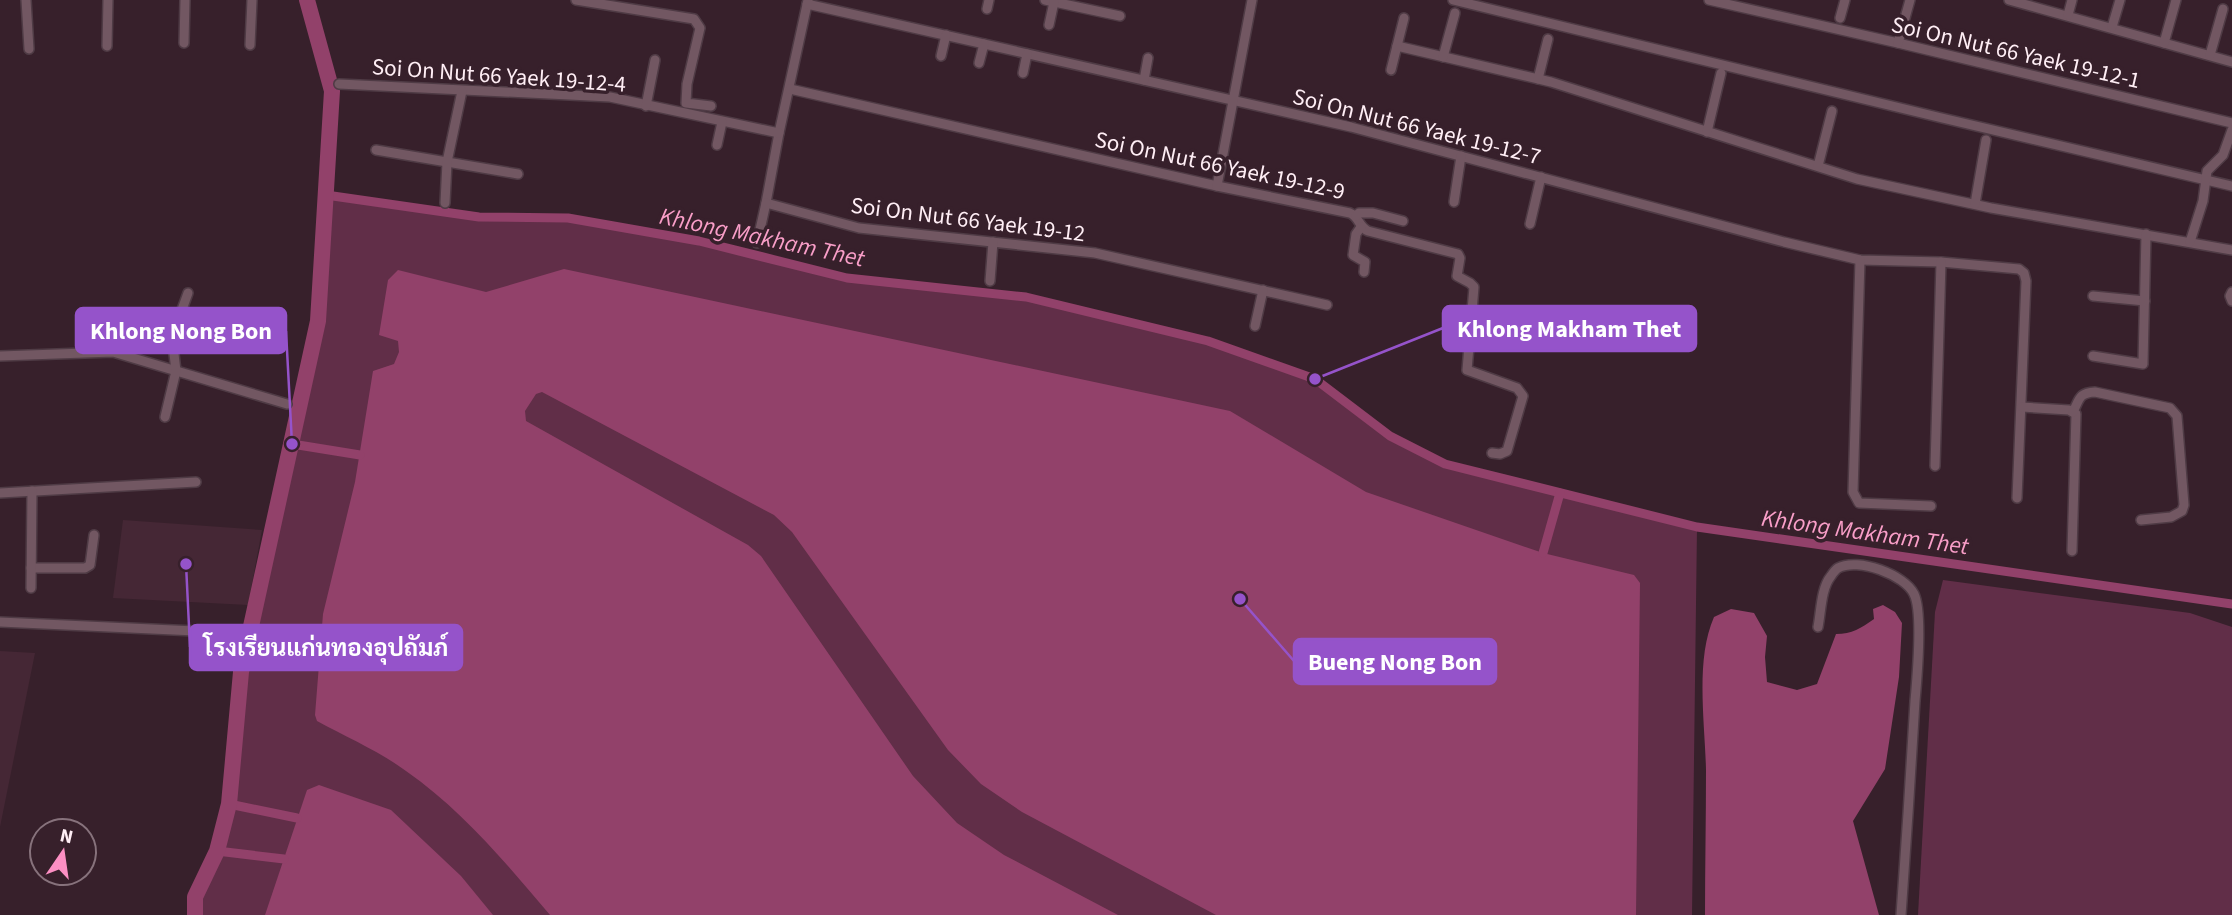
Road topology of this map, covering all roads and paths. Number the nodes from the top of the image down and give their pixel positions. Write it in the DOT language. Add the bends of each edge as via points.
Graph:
graph roads {
  1 [pos="26,0"];
  2 [pos="108,0"];
  3 [pos="185,0"];
  4 [pos="252,0"];
  5 [pos="576,0"];
  6 [pos="582,0"];
  7 [pos="1252,0"];
  8 [pos="1453,0"];
  9 [pos="1709,0"];
  10 [pos="1844,0"];
  11 [pos="1910,0"];
  12 [pos="2072,0"];
  13 [pos="2120,0"];
  14 [pos="2176,0"];
  15 [pos="1049,1"];
  16 [pos="2015,1"];
  17 [pos="807,2"];
  18 [pos="826,4"];
  19 [pos="2223,9"];
  20 [pos="1455,13"];
  21 [pos="2068,15"];
  22 [pos="1120,16"];
  23 [pos="1405,18"];
  24 [pos="1840,18"];
  25 [pos="1049,25"];
  26 [pos="2112,27"];
  27 [pos="946,36"];
  28 [pos="1548,38"];
  29 [pos="184,43"];
  30 [pos="1898,43"];
  31 [pos="2164,43"];
  32 [pos="984,44"];
  33 [pos="250,45"];
  34 [pos="107,46"];
  35 [pos="1397,46"];
  36 [pos="29,49"];
  37 [pos="1027,54"];
  38 [pos="2210,55"];
  39 [pos="942,56"];
  40 [pos="1443,57"];
  41 [pos="1148,58"];
  42 [pos="655,60"];
  43 [pos="2232,61"];
  44 [pos="979,63"];
  45 [pos="1391,69"];
  46 [pos="1023,73"];
  47 [pos="1721,73"];
  48 [pos="1144,79"];
  49 [pos="1538,79"];
  50 [pos="339,84"];
  51 [pos="790,89"];
  52 [pos="462,91"];
  53 [pos="1233,99"];
  54 [pos="646,106"];
  55 [pos="710,106"];
  56 [pos="1832,111"];
  57 [pos="722,122"];
  58 [pos="2232,123"];
  59 [pos="2232,130"];
  60 [pos="1707,132"];
  61 [pos="779,133"];
  62 [pos="1986,140"];
  63 [pos="718,145"];
  64 [pos="376,150"];
  65 [pos="1461,156"];
  66 [pos="447,162"];
  67 [pos="1818,166"];
  68 [pos="518,174"];
  69 [pos="1541,177"];
  70 [pos="2206,180"];
  71 [pos="1217,186"];
  72 [pos="2232,186"];
  73 [pos="1454,202"];
  74 [pos="444,203"];
  75 [pos="766,203"];
  76 [pos="1975,204"];
  77 [pos="1356,216"];
  78 [pos="1403,221"];
  79 [pos="1530,224"];
  80 [pos="1361,227"];
  81 [pos="2146,234"];
  82 [pos="993,242"];
  83 [pos="2190,242"];
  84 [pos="757,243"];
  85 [pos="2232,250"];
  86 [pos="1860,260"];
  87 [pos="1941,262"];
  88 [pos="1364,272"];
  89 [pos="990,281"];
  90 [pos="1263,290"];
  91 [pos="2232,292"];
  92 [pos="188,293"];
  93 [pos="2093,296"];
  94 [pos="2145,301"];
  95 [pos="2232,301"];
  96 [pos="1327,304"];
  97 [pos="1255,326"];
  98 [pos="0,356"];
  99 [pos="2093,356"];
  100 [pos="176,371"];
  101 [pos="287,404"];
  102 [pos="2022,407"];
  103 [pos="2073,412"];
  104 [pos="165,417"];
  105 [pos="1492,453"];
  106 [pos="1935,466"];
  107 [pos="195,482"];
  108 [pos="32,491"];
  109 [pos="0,493"];
  110 [pos="2017,498"];
  111 [pos="1931,506"];
  112 [pos="2141,520"];
  113 [pos="94,536"];
  114 [pos="2073,551"];
  115 [pos="31,568"];
  116 [pos="31,588"];
  117 [pos="0,622"];
  118 [pos="1818,627"];
  119 [pos="217,632"];
  120 [pos="1901,915"];
  1 -- 36 [label="street"];
  2 -- 34 [label="street"];
  3 -- 29 [label="street"];
  4 -- 33 [label="street"];
  5 -- 6 [label="street"];
  6 -- 55 [label="street" via="694,19 700,28 686,103"];
  7 -- 53 [label="street"];
  8 -- 70 [label="street"];
  9 -- 30 [label="street, Soi On Nut 66 Yaek 19-12-1"];
  10 -- 24 [label="street"];
  11 -- 30 [label="street"];
  12 -- 21 [label="street"];
  13 -- 26 [label="street"];
  14 -- 31 [label="street"];
  15 -- 22 [label="street"];
  15 -- 25 [label="street"];
  16 -- 21 [label="street"];
  17 -- 18 [label="street, Soi On Nut 66 Yaek 19-12-7"];
  17 -- 51 [label="street"];
  18 -- 27 [label="street, Soi On Nut 66 Yaek 19-12-7"];
  19 -- 38 [label="street"];
  20 -- 40 [label="street"];
  21 -- 26 [label="street"];
  23 -- 35 [label="street"];
  26 -- 31 [label="street"];
  27 -- 32 [label="street, Soi On Nut 66 Yaek 19-12-7"];
  27 -- 39 [label="street"];
  28 -- 49 [label="street"];
  30 -- 58 [label="street, Soi On Nut 66 Yaek 19-12-1"];
  31 -- 38 [label="street"];
  32 -- 37 [label="street, Soi On Nut 66 Yaek 19-12-7"];
  32 -- 44 [label="street"];
  35 -- 40 [label="street"];
  35 -- 45 [label="street"];
  37 -- 46 [label="street"];
  37 -- 48 [label="street, Soi On Nut 66 Yaek 19-12-7"];
  38 -- 43 [label="street"];
  40 -- 49 [label="street"];
  41 -- 48 [label="street"];
  42 -- 54 [label="street"];
  47 -- 60 [label="street"];
  48 -- 53 [label="street, Soi On Nut 66 Yaek 19-12-7"];
  49 -- 60 [label="street"];
  50 -- 52 [label="street, Soi On Nut 66 Yaek 19-12-4"];
  51 -- 61 [label="street"];
  51 -- 71 [label="street, Soi On Nut 66 Yaek 19-12-9"];
  52 -- 54 [label="street, Soi On Nut 66 Yaek 19-12-4" via="610,97"];
  52 -- 66 [label="street"];
  53 -- 65 [label="street, Soi On Nut 66 Yaek 19-12-7"];
  53 -- 71 [label="street"];
  54 -- 57 [label="street, Soi On Nut 66 Yaek 19-12-4"];
  56 -- 67 [label="street"];
  57 -- 61 [label="street, Soi On Nut 66 Yaek 19-12-4"];
  57 -- 63 [label="street"];
  59 -- 70 [label="street" via="2223,155 2207,171"];
  60 -- 67 [label="street"];
  61 -- 75 [label="street"];
  62 -- 76 [label="street"];
  64 -- 66 [label="street"];
  65 -- 69 [label="street, Soi On Nut 66 Yaek 19-12-7"];
  65 -- 73 [label="street"];
  66 -- 68 [label="street"];
  66 -- 74 [label="street"];
  67 -- 76 [label="street"];
  69 -- 79 [label="street"];
  69 -- 86 [label="street, Soi On Nut 66 Yaek 19-12-7"];
  70 -- 72 [label="street"];
  70 -- 83 [label="street"];
  71 -- 77 [label="street, Soi On Nut 66 Yaek 19-12-9"];
  75 -- 82 [label="street, Soi On Nut 66 Yaek 19-12" via="859,228"];
  75 -- 84 [label="street"];
  76 -- 81 [label="street"];
  77 -- 78 [label="street" via="1367,212"];
  77 -- 80 [label="street, Soi On Nut 66 Yaek 19-12-9"];
  80 -- 88 [label="street" via="1353,256 1365,262"];
  80 -- 105 [label="street, Soi On Nut 66 Yaek 19-12-9" via="1459,256 1457,276 1474,287 1467,370 1517,388 1523,397 1507,451"];
  81 -- 83 [label="street"];
  81 -- 94 [label="street"];
  82 -- 89 [label="street"];
  82 -- 90 [label="street, Soi On Nut 66 Yaek 19-12" via="1095,253"];
  83 -- 85 [label="street"];
  86 -- 87 [label="street, Soi On Nut 66 Yaek 19-12-7"];
  86 -- 111 [label="street" via="1853,492 1859,503"];
  87 -- 102 [label="street, Soi On Nut 66 Yaek 19-12-7" via="2019,268 2024,273"];
  87 -- 106 [label="street"];
  90 -- 96 [label="street, Soi On Nut 66 Yaek 19-12"];
  90 -- 97 [label="street"];
  91 -- 95 [label="street"];
  92 -- 100 [label="street" via="172,337"];
  93 -- 94 [label="street"];
  94 -- 99 [label="street" via="2143,364"];
  98 -- 100 [label="street" via="113,352"];
  100 -- 101 [label="street"];
  100 -- 104 [label="street"];
  102 -- 103 [label="street"];
  102 -- 110 [label="street"];
  103 -- 112 [label="street" via="2081,396 2095,392 2174,411 2184,505 2171,517"];
  103 -- 114 [label="street"];
  107 -- 108 [label="street"];
  108 -- 109 [label="street"];
  108 -- 115 [label="street"];
  113 -- 115 [label="street" via="92,559 85,568"];
  115 -- 116 [label="street"];
  117 -- 119 [label="street"];
  118 -- 120 [label="street" via="1828,579 1839,568 1854,565 1891,573 1914,594 1918,659"];
}
